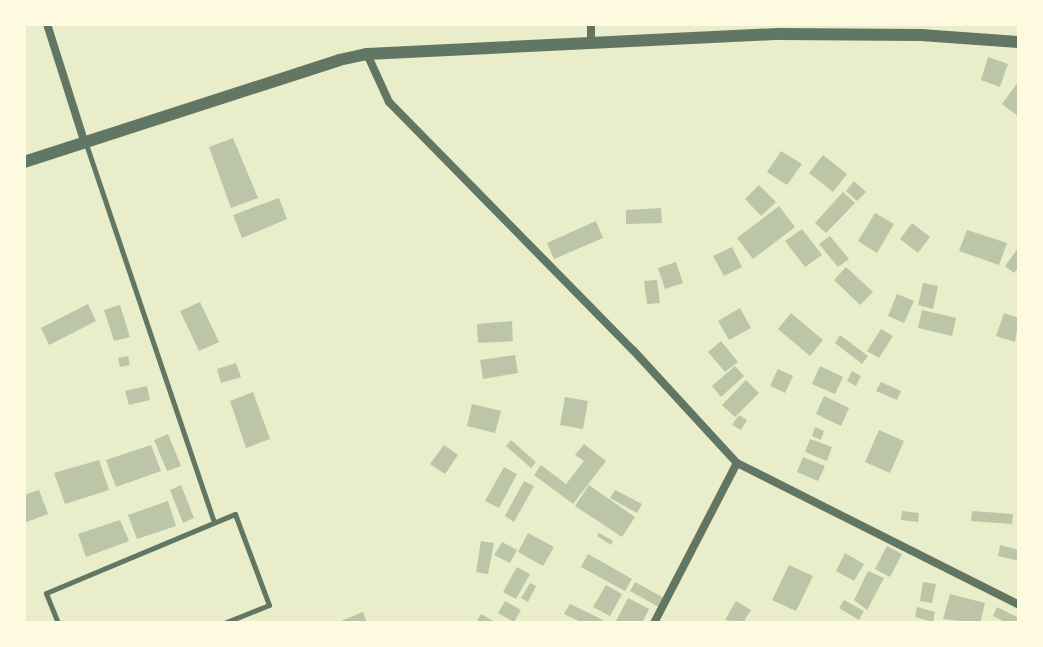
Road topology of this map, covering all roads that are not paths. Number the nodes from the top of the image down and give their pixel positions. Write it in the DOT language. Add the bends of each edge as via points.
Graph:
graph roads {
  1 [pos="47,24"];
  2 [pos="591,24"];
  3 [pos="591,41"];
  4 [pos="1019,42"];
  5 [pos="367,54"];
  6 [pos="85,144"];
  7 [pos="24,162"];
  8 [pos="737,463"];
  9 [pos="214,522"];
  10 [pos="1019,605"];
  11 [pos="58,623"];
  12 [pos="224,623"];
  13 [pos="654,623"];
  1 -- 6 [label="street"];
  2 -- 3 [label="street"];
  3 -- 4 [label="street" via="779,34 932,35"];
  3 -- 5 [label="street"];
  5 -- 6 [label="street"];
  5 -- 8 [label="street" via="389,102"];
  6 -- 7 [label="street"];
  6 -- 9 [label="lane"];
  8 -- 10 [label="street"];
  8 -- 13 [label="street"];
  9 -- 11 [label="lane" via="46,593"];
  9 -- 12 [label="lane" via="235,514 269,605"];
}
